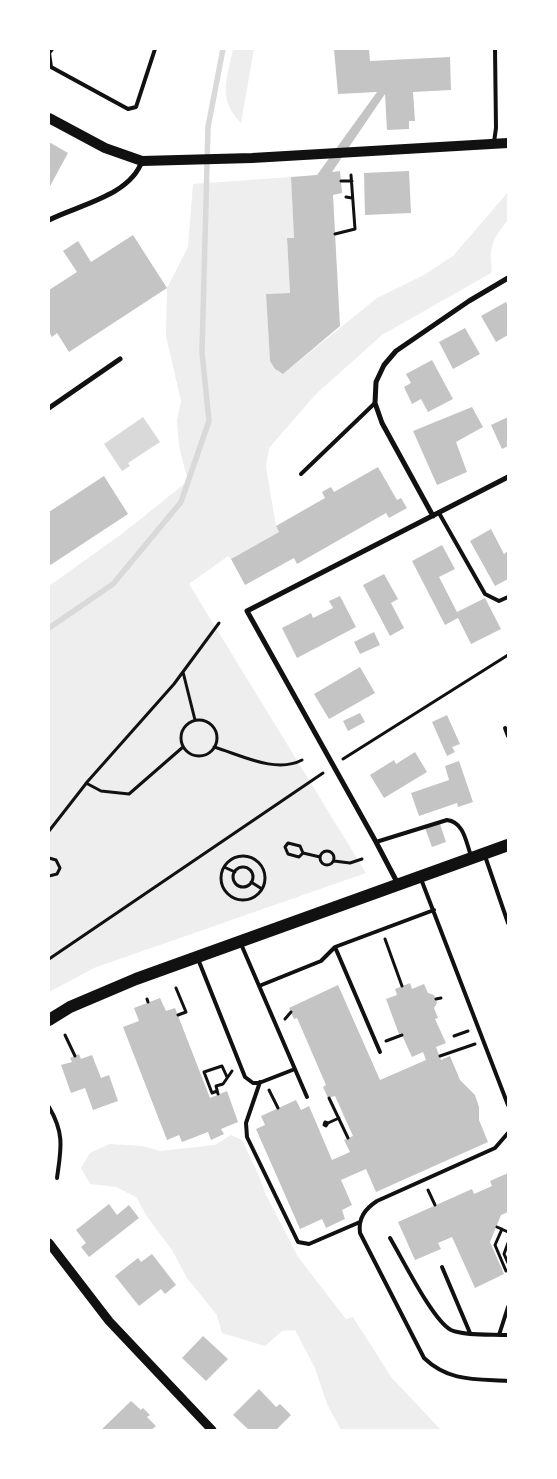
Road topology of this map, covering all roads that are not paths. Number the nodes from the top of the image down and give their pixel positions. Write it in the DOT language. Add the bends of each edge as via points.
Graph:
graph roads {
  1 [pos="52,49"];
  2 [pos="155,49"];
  3 [pos="495,49"];
  4 [pos="49,118"];
  5 [pos="508,143"];
  6 [pos="494,144"];
  7 [pos="142,161"];
  8 [pos="49,220"];
  9 [pos="508,278"];
  10 [pos="120,359"];
  11 [pos="375,403"];
  12 [pos="49,408"];
  13 [pos="301,474"];
  14 [pos="508,477"];
  15 [pos="439,513"];
  16 [pos="433,516"];
  17 [pos="508,597"];
  18 [pos="505,728"];
  19 [pos="508,736"];
  20 [pos="376,842"];
  21 [pos="508,845"];
  22 [pos="478,856"];
  23 [pos="420,877"];
  24 [pos="398,884"];
  25 [pos="434,910"];
  26 [pos="508,923"];
  27 [pos="240,942"];
  28 [pos="336,947"];
  29 [pos="197,957"];
  30 [pos="259,986"];
  31 [pos="49,1020"];
  32 [pos="380,1052"];
  33 [pos="295,1068"];
  34 [pos="260,1082"];
  35 [pos="307,1097"];
  36 [pos="508,1106"];
  37 [pos="49,1107"];
  38 [pos="508,1133"];
  39 [pos="57,1178"];
  40 [pos="360,1222"];
  41 [pos="390,1238"];
  42 [pos="49,1243"];
  43 [pos="442,1268"];
  44 [pos="508,1307"];
  45 [pos="470,1333"];
  46 [pos="499,1335"];
  47 [pos="508,1335"];
  48 [pos="508,1381"];
  49 [pos="212,1430"];
  1 -- 2 [label="lane" via="49,54 51,67 128,109 136,107"];
  3 -- 6 [label="lane"];
  4 -- 7 [label="main road" via="105,148"];
  5 -- 6 [label="main road"];
  6 -- 7 [label="main road"];
  7 -- 8 [label="street" via="138,172 113,192"];
  9 -- 11 [label="street" via="396,351 376,382"];
  10 -- 12 [label="street"];
  11 -- 13 [label="lane"];
  11 -- 16 [label="street" via="382,423"];
  14 -- 15 [label="street"];
  15 -- 16 [label="street"];
  15 -- 17 [label="lane" via="485,594 499,602"];
  16 -- 20 [label="street" via="247,611"];
  18 -- 19 [label="lane"];
  20 -- 22 [label="lane" via="450,820 460,826"];
  20 -- 24 [label="street"];
  21 -- 22 [label="main road"];
  22 -- 23 [label="main road"];
  22 -- 26 [label="lane"];
  23 -- 24 [label="main road"];
  23 -- 25 [label="lane"];
  24 -- 27 [label="main road"];
  25 -- 28 [label="lane"];
  25 -- 36 [label="lane"];
  27 -- 29 [label="main road"];
  27 -- 30 [label="lane"];
  28 -- 30 [label="lane" via="321,961"];
  28 -- 32 [label="lane"];
  29 -- 31 [label="main road" via="100,993"];
  29 -- 34 [label="lane" via="245,1078 253,1083"];
  30 -- 33 [label="lane"];
  33 -- 34 [label="lane"];
  33 -- 35 [label="lane"];
  34 -- 40 [label="lane" via="246,1123 246,1134 298,1242 309,1244"];
  37 -- 39 [label="lane" via="62,1141"];
  38 -- 40 [label="lane" via="495,1148 377,1201 364,1213"];
  40 -- 48 [label="lane" via="360,1233 424,1358 435,1369 448,1375"];
  41 -- 45 [label="lane" via="438,1318 451,1330"];
  42 -- 49 [label="street" via="109,1321"];
  43 -- 45 [label="lane"];
  44 -- 46 [label="lane"];
  45 -- 46 [label="lane"];
  46 -- 47 [label="lane"];
}
